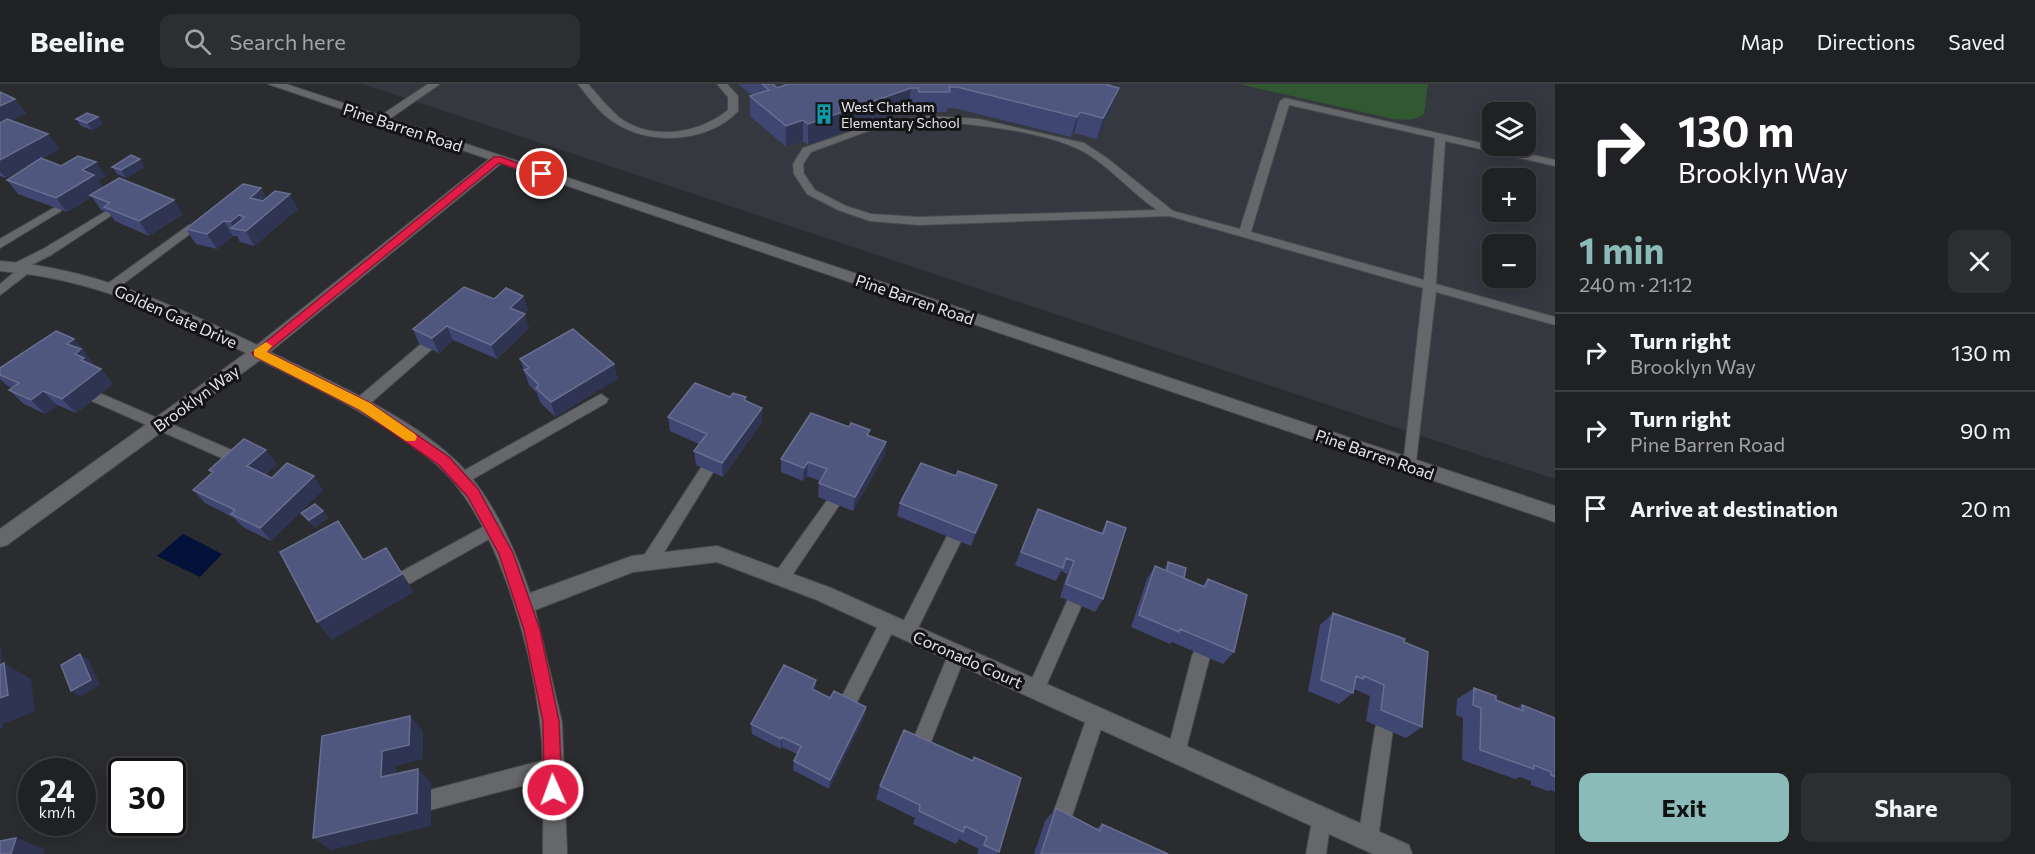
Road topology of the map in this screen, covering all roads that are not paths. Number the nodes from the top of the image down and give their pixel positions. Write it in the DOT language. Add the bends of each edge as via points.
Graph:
graph roads {
  1 [pos="274,84"];
  2 [pos="435,84"];
  3 [pos="583,84"];
  4 [pos="722,84"];
  5 [pos="381,120"];
  6 [pos="1440,136"];
  7 [pos="498,159"];
  8 [pos="1555,163"];
  9 [pos="57,208"];
  10 [pos="108,213"];
  11 [pos="1169,213"];
  12 [pos="209,233"];
  13 [pos="1244,235"];
  14 [pos="0,244"];
  15 [pos="15,267"];
  16 [pos="1430,285"];
  17 [pos="111,287"];
  18 [pos="0,291"];
  19 [pos="1555,321"];
  20 [pos="426,347"];
  21 [pos="258,353"];
  22 [pos="97,397"];
  23 [pos="601,399"];
  24 [pos="360,404"];
  25 [pos="159,425"];
  26 [pos="245,462"];
  27 [pos="1410,466"];
  28 [pos="707,470"];
  29 [pos="461,479"];
  30 [pos="833,503"];
  31 [pos="1555,514"];
  32 [pos="492,529"];
  33 [pos="0,539"];
  34 [pos="954,539"];
  35 [pos="650,562"];
  36 [pos="405,578"];
  37 [pos="781,578"];
  38 [pos="1075,603"];
  39 [pos="524,605"];
  40 [pos="897,627"];
  41 [pos="957,654"];
  42 [pos="1201,656"];
  43 [pos="1036,689"];
  44 [pos="845,708"];
  45 [pos="1096,717"];
  46 [pos="1384,729"];
  47 [pos="917,752"];
  48 [pos="1176,753"];
  49 [pos="552,768"];
  50 [pos="430,800"];
  51 [pos="1321,818"];
  52 [pos="1058,828"];
  53 [pos="1368,839"];
  54 [pos="555,854"];
  55 [pos="1316,854"];
  56 [pos="1400,854"];
  1 -- 5 [label="street, Pine Barren Road"];
  2 -- 5 [label="lane"];
  3 -- 4 [label="lane" via="623,124 669,135 704,128 728,117 733,111 733,96"];
  5 -- 7 [label="street, Pine Barren Road"];
  6 -- 8 [label="lane"];
  6 -- 13 [label="lane" via="1285,101"];
  6 -- 16 [label="lane"];
  7 -- 21 [label="street, Brooklyn Way"];
  7 -- 27 [label="street, Pine Barren Road"];
  9 -- 14 [label="lane"];
  10 -- 15 [label="lane" via="47,252"];
  11 -- 11 [label="lane" via="919,221 870,217 811,192 798,164 807,150 874,127 914,120 984,121 1080,145 1102,157 1148,201"];
  11 -- 13 [label="lane"];
  12 -- 17 [label="lane" via="189,229"];
  13 -- 16 [label="lane"];
  15 -- 17 [label="street, Golden Gate Drive"];
  15 -- 18 [label="lane"];
  16 -- 19 [label="lane"];
  16 -- 27 [label="lane"];
  17 -- 21 [label="street, Golden Gate Drive"];
  20 -- 24 [label="lane"];
  21 -- 24 [label="street, Golden Gate Drive"];
  21 -- 25 [label="street, Brooklyn Way"];
  22 -- 25 [label="lane"];
  23 -- 29 [label="lane"];
  24 -- 29 [label="street, Golden Gate Drive" via="444,461"];
  25 -- 26 [label="lane"];
  25 -- 33 [label="street, Brooklyn Way"];
  27 -- 31 [label="street, Pine Barren Road"];
  28 -- 35 [label="lane"];
  29 -- 32 [label="street, Golden Gate Drive"];
  30 -- 37 [label="lane"];
  32 -- 36 [label="lane"];
  32 -- 39 [label="street, Golden Gate Drive" via="506,553"];
  34 -- 40 [label="lane"];
  35 -- 37 [label="street, Coronado Court" via="717,554"];
  35 -- 39 [label="street, Coronado Court" via="632,564"];
  37 -- 40 [label="street, Coronado Court"];
  38 -- 43 [label="lane"];
  39 -- 49 [label="street, Golden Gate Drive" via="551,721"];
  40 -- 41 [label="street, Coronado Court"];
  40 -- 44 [label="lane"];
  41 -- 43 [label="street, Coronado Court"];
  41 -- 47 [label="lane"];
  42 -- 48 [label="lane"];
  43 -- 45 [label="street, Coronado Court"];
  45 -- 48 [label="street, Coronado Court"];
  45 -- 52 [label="lane"];
  46 -- 53 [label="lane"];
  48 -- 51 [label="street, Coronado Court"];
  49 -- 50 [label="lane"];
  49 -- 54 [label="street, Golden Gate Drive"];
  51 -- 53 [label="street, Coronado Court"];
  51 -- 55 [label="lane"];
  53 -- 56 [label="street, Coronado Court"];
}
